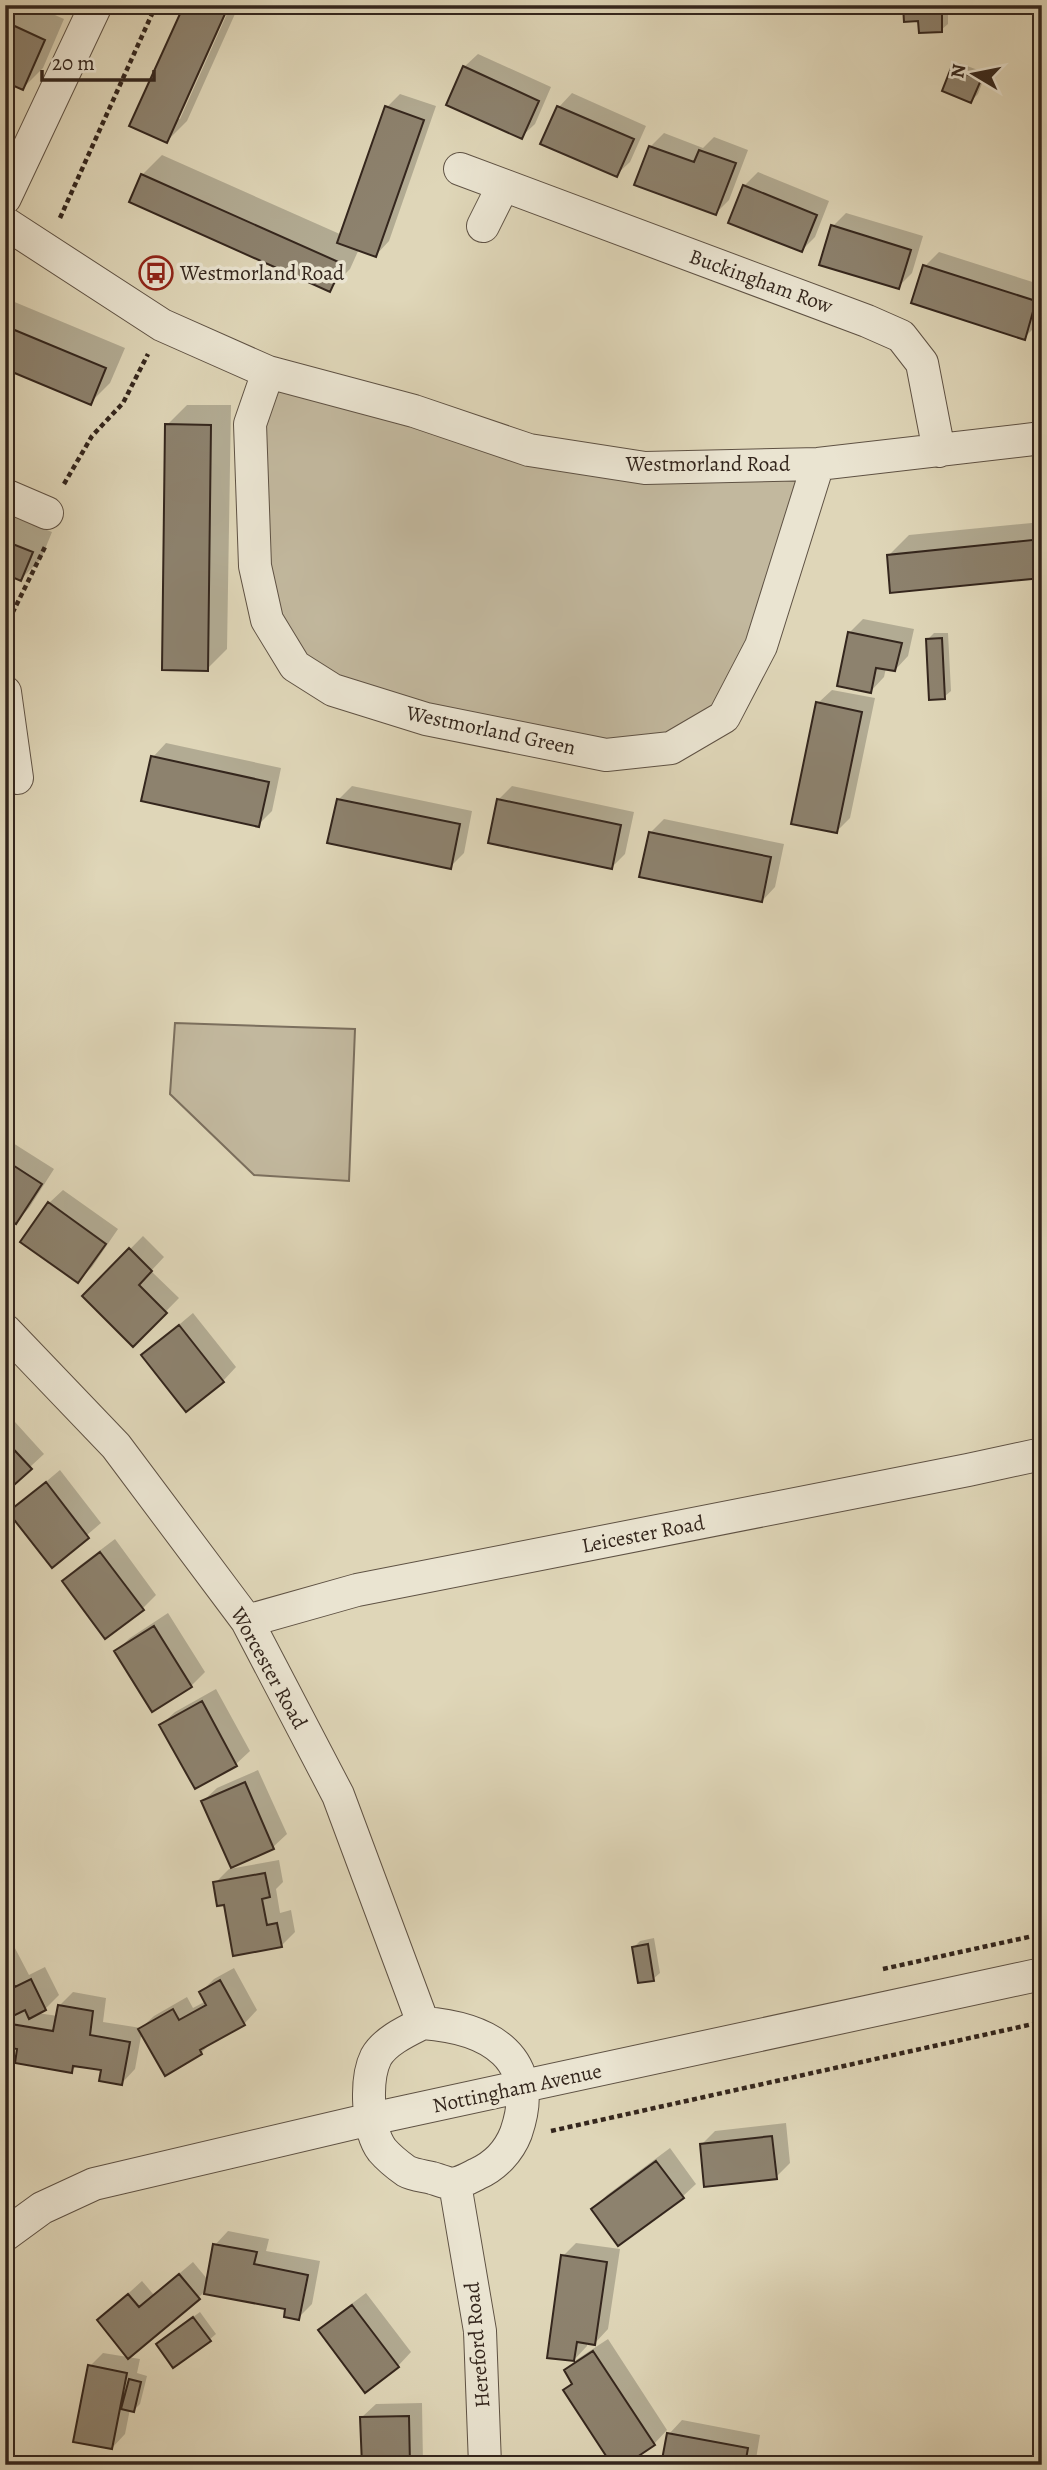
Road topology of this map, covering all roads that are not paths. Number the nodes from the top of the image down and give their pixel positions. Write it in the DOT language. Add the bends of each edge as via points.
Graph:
graph roads {
  1 [pos="96,5"];
  2 [pos="460,169"];
  3 [pos="503,186"];
  4 [pos="5,198"];
  5 [pos="5,223"];
  6 [pos="483,226"];
  7 [pos="268,372"];
  8 [pos="1042,438"];
  9 [pos="939,451"];
  10 [pos="818,464"];
  11 [pos="5,495"];
  12 [pos="47,513"];
  13 [pos="5,692"];
  14 [pos="8,725"];
  15 [pos="18,778"];
  16 [pos="5,1330"];
  17 [pos="1042,1454"];
  18 [pos="247,1621"];
  19 [pos="1042,1974"];
  20 [pos="423,2023"];
  21 [pos="524,2087"];
  22 [pos="371,2119"];
  23 [pos="455,2184"];
  24 [pos="5,2235"];
  25 [pos="485,2465"];
  1 -- 4 [label="street"];
  2 -- 3 [label="street, Buckingham Row"];
  3 -- 6 [label="street"];
  3 -- 9 [label="street, Buckingham Row" via="901,336 922,363"];
  5 -- 7 [label="street, Westmorland Road" via="162,325"];
  7 -- 10 [label="street, Westmorland Road" via="414,411 529,450 645,468"];
  7 -- 10 [label="street, Westmorland Green" via="250,424 255,566 267,620 295,666 333,690 426,719 606,755 671,748 724,717 761,646"];
  8 -- 9 [label="street, Westmorland Road"];
  9 -- 10 [label="street, Westmorland Road"];
  11 -- 12 [label="street"];
  13 -- 14 [label="street"];
  14 -- 15 [label="street"];
  16 -- 18 [label="street, Worcester Road" via="117,1447"];
  17 -- 18 [label="street, Leicester Road" via="357,1590"];
  18 -- 20 [label="street, Worcester Road" via="338,1795"];
  19 -- 21 [label="street, Nottingham Avenue"];
  20 -- 21 [label="street" via="478,2034 506,2052"];
  20 -- 22 [label="street" via="398,2036 377,2056 368,2086"];
  21 -- 22 [label="street, Nottingham Avenue"];
  21 -- 23 [label="street" via="519,2122 507,2151 486,2170"];
  22 -- 23 [label="street" via="381,2149 408,2172"];
  22 -- 24 [label="street, Nottingham Avenue" via="94,2184 42,2208"];
  23 -- 25 [label="street, Hereford Road" via="480,2331"];
}
